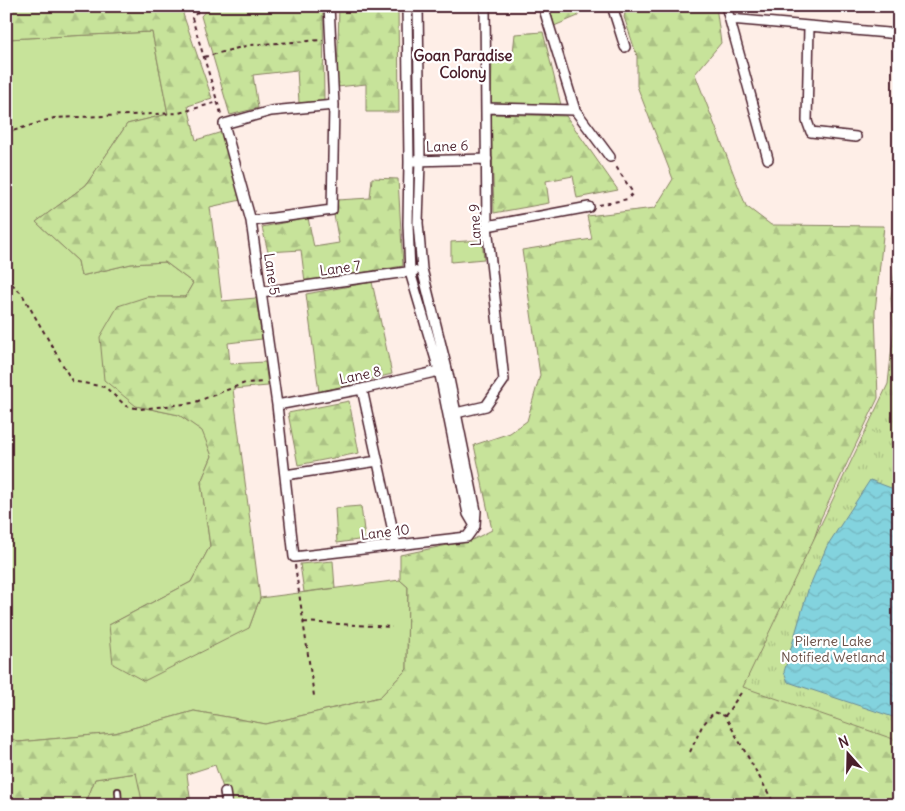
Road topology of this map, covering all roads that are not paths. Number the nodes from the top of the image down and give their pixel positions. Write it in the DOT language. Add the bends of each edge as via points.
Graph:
graph roads {
  1 [pos="330,6"];
  2 [pos="407,6"];
  3 [pos="418,6"];
  4 [pos="485,6"];
  5 [pos="543,6"];
  6 [pos="612,6"];
  7 [pos="726,6"];
  8 [pos="730,19"];
  9 [pos="809,26"];
  10 [pos="899,34"];
  11 [pos="625,47"];
  12 [pos="334,105"];
  13 [pos="486,108"];
  14 [pos="575,110"];
  15 [pos="856,137"];
  16 [pos="610,157"];
  17 [pos="486,159"];
  18 [pos="768,159"];
  19 [pos="420,161"];
  20 [pos="409,162"];
  21 [pos="589,207"];
  22 [pos="251,221"];
  23 [pos="487,226"];
  24 [pos="422,269"];
  25 [pos="410,272"];
  26 [pos="261,292"];
  27 [pos="443,370"];
  28 [pos="362,389"];
  29 [pos="277,405"];
  30 [pos="456,413"];
  31 [pos="378,462"];
  32 [pos="284,474"];
  33 [pos="475,526"];
  34 [pos="396,545"];
  35 [pos="294,557"];
  36 [pos="118,791"];
  37 [pos="225,792"];
  38 [pos="119,805"];
  39 [pos="227,805"];
  1 -- 12 [label="street"];
  2 -- 20 [label="street"];
  3 -- 19 [label="street"];
  4 -- 13 [label="street, Lane 9"];
  5 -- 14 [label="street"];
  6 -- 11 [label="street"];
  7 -- 8 [label="street"];
  8 -- 9 [label="street"];
  8 -- 18 [label="street"];
  9 -- 10 [label="street"];
  9 -- 15 [label="street" via="809,126 812,132"];
  12 -- 22 [label="street" via="332,210"];
  12 -- 22 [label="street, Lane 5" via="271,111 224,124"];
  13 -- 14 [label="street"];
  13 -- 17 [label="street, Lane 9"];
  14 -- 16 [label="street"];
  17 -- 19 [label="street, Lane 6"];
  17 -- 23 [label="street, Lane 9"];
  19 -- 20 [label="street, Lane 6"];
  19 -- 24 [label="street" via="418,223"];
  20 -- 25 [label="street"];
  21 -- 23 [label="street"];
  22 -- 26 [label="street, Lane 5"];
  23 -- 30 [label="street, Lane 9" via="504,380 486,406"];
  24 -- 25 [label="street, Lane 7"];
  24 -- 27 [label="street"];
  25 -- 26 [label="street, Lane 7"];
  25 -- 27 [label="street"];
  26 -- 29 [label="street, Lane 5"];
  27 -- 28 [label="street, Lane 8"];
  27 -- 30 [label="street"];
  27 -- 33 [label="street" via="468,514"];
  28 -- 29 [label="street, Lane 8"];
  28 -- 31 [label="street"];
  29 -- 32 [label="street, Lane 5"];
  30 -- 33 [label="street" via="476,511"];
  31 -- 32 [label="street"];
  31 -- 34 [label="street"];
  32 -- 35 [label="street, Lane 5"];
  33 -- 34 [label="street, Lane 10" via="467,537"];
  34 -- 35 [label="street, Lane 10"];
  36 -- 38 [label="lane"];
  37 -- 39 [label="street"];
}
